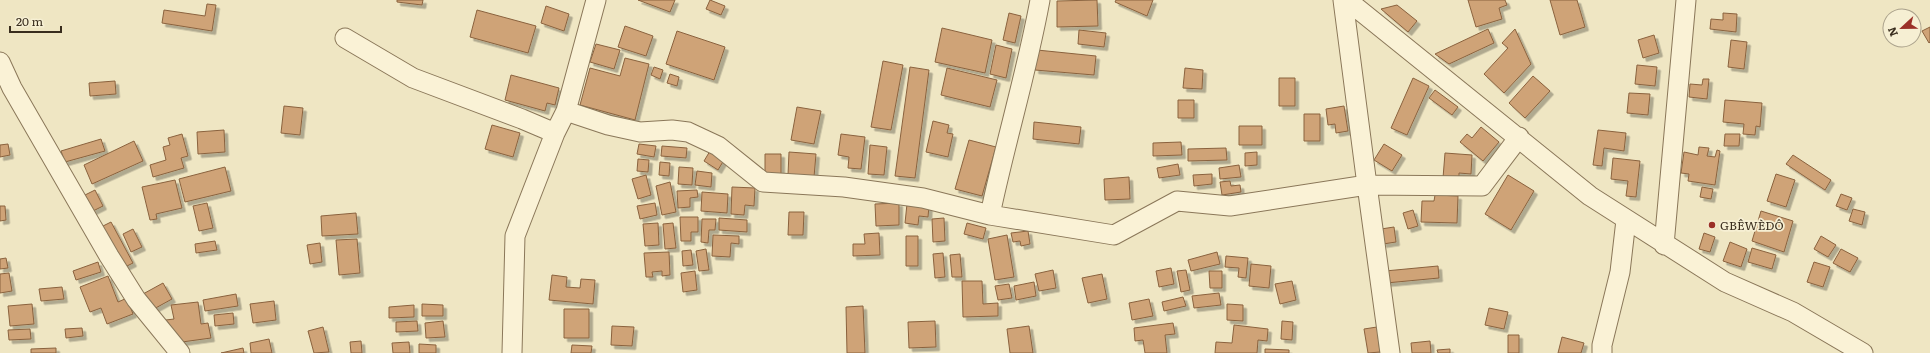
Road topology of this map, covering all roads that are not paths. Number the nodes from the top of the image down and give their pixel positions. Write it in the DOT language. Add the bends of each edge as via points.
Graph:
graph roads {
  1 [pos="596,0"];
  2 [pos="1040,0"];
  3 [pos="1343,0"];
  4 [pos="1347,0"];
  5 [pos="1686,0"];
  6 [pos="345,38"];
  7 [pos="0,62"];
  8 [pos="566,111"];
  9 [pos="555,133"];
  10 [pos="1518,137"];
  11 [pos="1367,185"];
  12 [pos="990,215"];
  13 [pos="1626,220"];
  14 [pos="1664,245"];
  15 [pos="180,353"];
  16 [pos="512,353"];
  17 [pos="1390,353"];
  18 [pos="1602,353"];
  19 [pos="1863,353"];
  1 -- 8 [label="street"];
  2 -- 12 [label="street"];
  3 -- 11 [label="street"];
  4 -- 10 [label="street"];
  5 -- 14 [label="street"];
  6 -- 9 [label="street" via="413,78"];
  7 -- 15 [label="street" via="12,88 109,256 136,299"];
  8 -- 9 [label="street"];
  8 -- 12 [label="street" via="608,125 640,132 688,132 718,146 763,182 844,187 923,198"];
  9 -- 16 [label="street" via="515,236"];
  10 -- 11 [label="street" via="1482,186"];
  10 -- 13 [label="street" via="1590,196"];
  11 -- 12 [label="street" via="1230,206 1177,201 1114,235"];
  11 -- 17 [label="street"];
  13 -- 14 [label="street"];
  13 -- 18 [label="street" via="1620,272"];
  14 -- 19 [label="street" via="1725,282 1792,312"];
}
